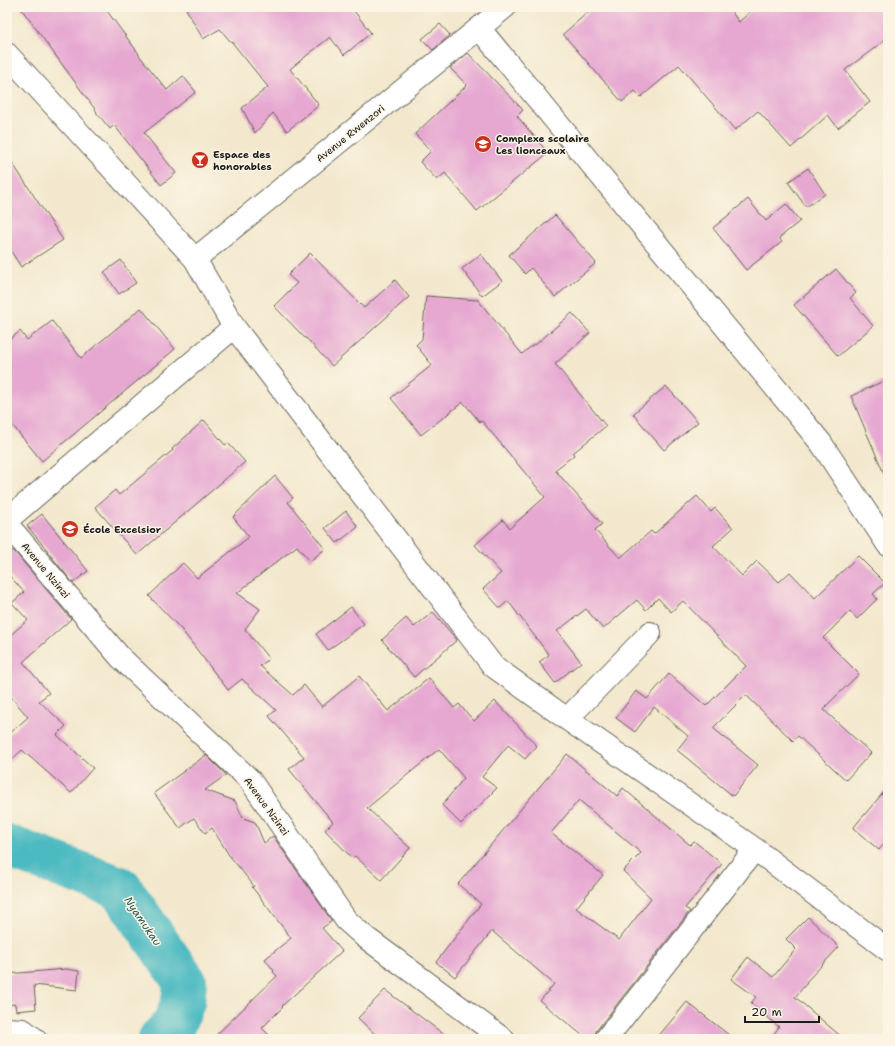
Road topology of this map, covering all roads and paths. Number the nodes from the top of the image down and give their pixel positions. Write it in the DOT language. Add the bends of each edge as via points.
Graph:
graph roads {
  1 [pos="505,7"];
  2 [pos="479,28"];
  3 [pos="7,54"];
  4 [pos="195,259"];
  5 [pos="234,327"];
  6 [pos="7,520"];
  7 [pos="7,524"];
  8 [pos="888,545"];
  9 [pos="650,633"];
  10 [pos="567,719"];
  11 [pos="755,849"];
  12 [pos="888,950"];
  13 [pos="7,1028"];
  14 [pos="35,1039"];
  15 [pos="503,1039"];
  16 [pos="606,1039"];
  1 -- 2 [label="street, Avenue Rwenzori"];
  2 -- 4 [label="street, Avenue Rwenzori"];
  2 -- 8 [label="street" via="821,443"];
  3 -- 4 [label="street"];
  4 -- 5 [label="street"];
  5 -- 6 [label="street"];
  5 -- 10 [label="street" via="493,666"];
  7 -- 15 [label="street, Avenue Nzinzi" via="120,657 250,780 346,920 365,937"];
  9 -- 10 [label="street"];
  10 -- 11 [label="street"];
  11 -- 12 [label="street"];
  11 -- 16 [label="street"];
  13 -- 14 [label="street" via="23,1030"];
}
